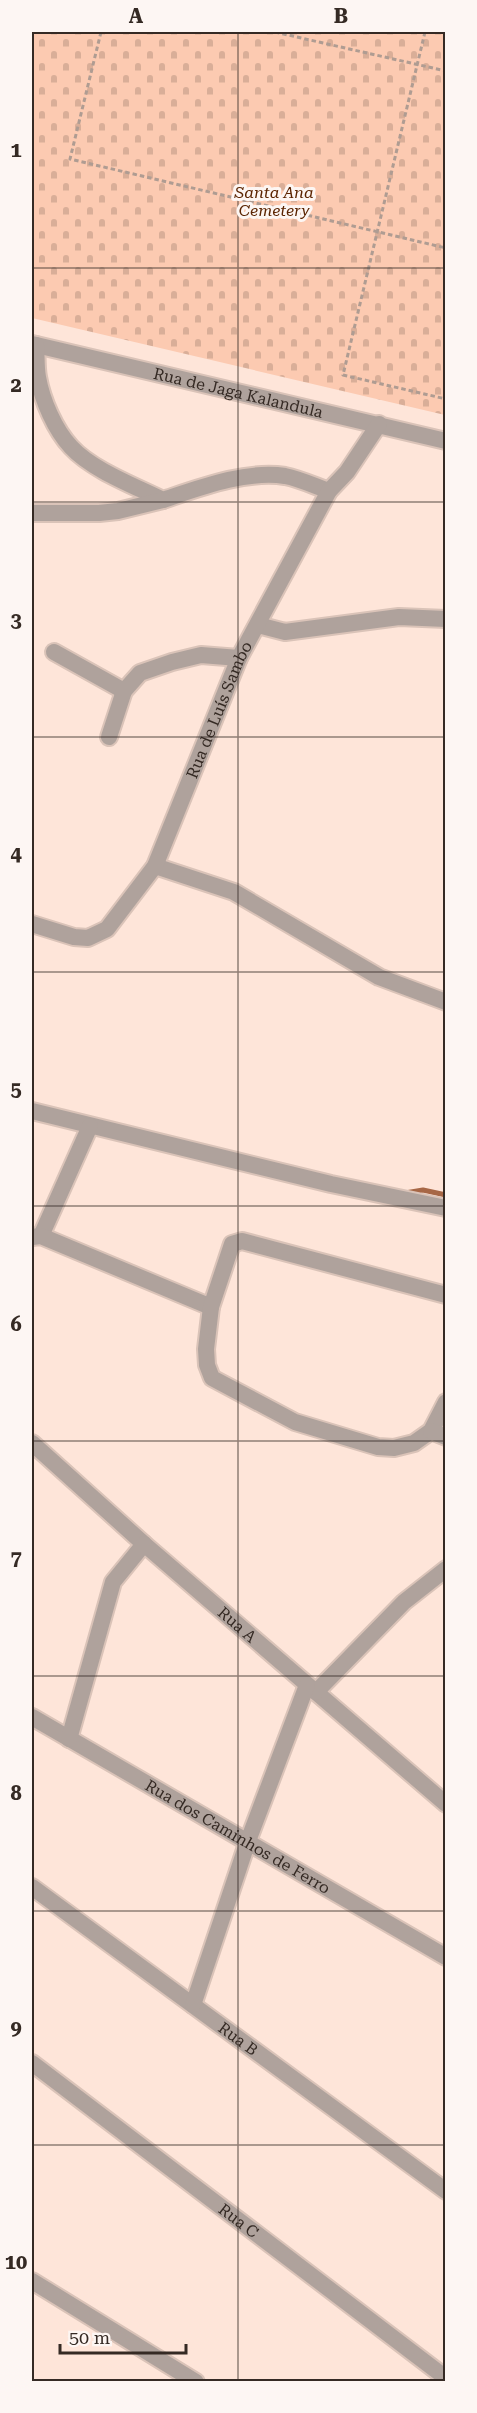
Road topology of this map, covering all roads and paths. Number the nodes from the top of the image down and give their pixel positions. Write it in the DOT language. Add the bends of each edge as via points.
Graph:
graph roads {
  1 [pos="100,32"];
  2 [pos="275,32"];
  3 [pos="425,32"];
  4 [pos="417,64"];
  5 [pos="446,71"];
  6 [pos="377,232"];
  7 [pos="446,248"];
  8 [pos="34,344"];
  9 [pos="446,399"];
  10 [pos="379,424"];
  11 [pos="446,441"];
  12 [pos="329,491"];
  13 [pos="163,500"];
  14 [pos="32,513"];
  15 [pos="446,619"];
  16 [pos="258,625"];
  17 [pos="54,652"];
  18 [pos="239,658"];
  19 [pos="124,691"];
  20 [pos="109,737"];
  21 [pos="155,866"];
  22 [pos="32,924"];
  23 [pos="446,1002"];
  24 [pos="32,1111"];
  25 [pos="90,1126"];
  26 [pos="446,1208"];
  27 [pos="36,1237"];
  28 [pos="446,1295"];
  29 [pos="211,1307"];
  30 [pos="446,1402"];
  31 [pos="438,1434"];
  32 [pos="32,1443"];
  33 [pos="144,1544"];
  34 [pos="446,1569"];
  35 [pos="311,1688"];
  36 [pos="32,1718"];
  37 [pos="69,1739"];
  38 [pos="446,1804"];
  39 [pos="248,1841"];
  40 [pos="32,1887"];
  41 [pos="446,1957"];
  42 [pos="193,2005"];
  43 [pos="33,2069"];
  44 [pos="446,2191"];
  45 [pos="32,2281"];
  46 [pos="446,2378"];
  47 [pos="196,2382"];
  1 -- 6 [label="path" via="70,159"];
  2 -- 4 [label="path"];
  3 -- 4 [label="path"];
  4 -- 5 [label="path"];
  4 -- 6 [label="path"];
  6 -- 7 [label="path"];
  6 -- 9 [label="path" via="343,375"];
  8 -- 10 [label="street, Rua de Jaga Kalandula"];
  8 -- 13 [label="street" via="45,402 71,447 84,458"];
  10 -- 11 [label="street, Rua de Jaga Kalandula"];
  10 -- 12 [label="street, Rua de Luís Sambo" via="347,472"];
  12 -- 13 [label="street" via="265,475 201,487"];
  12 -- 16 [label="street, Rua de Luís Sambo"];
  13 -- 14 [label="street" via="99,513"];
  15 -- 16 [label="street" via="399,617 285,632"];
  16 -- 18 [label="street, Rua de Luís Sambo"];
  17 -- 19 [label="street"];
  18 -- 19 [label="street" via="201,655 172,662 140,673"];
  18 -- 21 [label="street, Rua de Luís Sambo"];
  19 -- 20 [label="street"];
  21 -- 22 [label="street, Rua de Luís Sambo" via="107,929 88,938 74,938"];
  21 -- 23 [label="street" via="234,892 379,977"];
  24 -- 25 [label="street"];
  25 -- 26 [label="street"];
  25 -- 27 [label="street"];
  27 -- 29 [label="street"];
  28 -- 29 [label="street" via="242,1241 232,1244"];
  29 -- 31 [label="street" via="206,1349 212,1378 295,1422 378,1447 394,1448"];
  30 -- 31 [label="street"];
  32 -- 33 [label="street, Rua A"];
  33 -- 35 [label="street, Rua A"];
  33 -- 37 [label="street" via="113,1582"];
  34 -- 35 [label="street" via="404,1602"];
  35 -- 38 [label="street, Rua A"];
  35 -- 39 [label="street"];
  36 -- 37 [label="street, Rua dos Caminhos de Ferro"];
  37 -- 39 [label="street, Rua dos Caminhos de Ferro"];
  39 -- 41 [label="street, Rua dos Caminhos de Ferro"];
  39 -- 42 [label="street"];
  40 -- 42 [label="street, Rua B"];
  42 -- 44 [label="street, Rua B"];
  43 -- 46 [label="street, Rua C"];
  45 -- 47 [label="street"];
}
